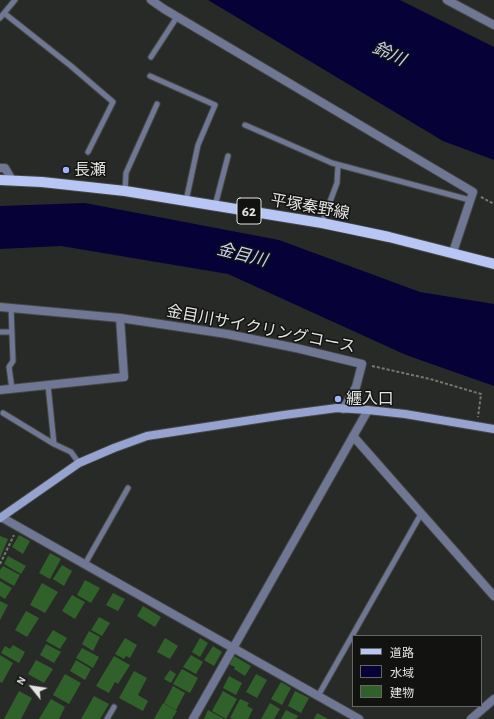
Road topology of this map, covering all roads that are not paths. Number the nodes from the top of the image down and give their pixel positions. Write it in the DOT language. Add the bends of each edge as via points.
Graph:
graph roads {
  1 [pos="15,0"];
  2 [pos="151,0"];
  3 [pos="447,0"];
  4 [pos="4,13"];
  5 [pos="177,17"];
  6 [pos="0,18"];
  7 [pos="494,25"];
  8 [pos="151,57"];
  9 [pos="150,76"];
  10 [pos="157,104"];
  11 [pos="245,125"];
  12 [pos="88,152"];
  13 [pos="228,156"];
  14 [pos="338,165"];
  15 [pos="0,168"];
  16 [pos="0,180"];
  17 [pos="12,180"];
  18 [pos="125,191"];
  19 [pos="472,196"];
  20 [pos="186,201"];
  21 [pos="215,206"];
  22 [pos="322,223"];
  23 [pos="453,252"];
  24 [pos="494,264"];
  25 [pos="0,307"];
  26 [pos="10,307"];
  27 [pos="120,318"];
  28 [pos="0,332"];
  29 [pos="11,332"];
  30 [pos="48,385"];
  31 [pos="12,389"];
  32 [pos="0,390"];
  33 [pos="343,409"];
  34 [pos="368,410"];
  35 [pos="3,413"];
  36 [pos="494,428"];
  37 [pos="353,436"];
  38 [pos="54,444"];
  39 [pos="79,462"];
  40 [pos="128,488"];
  41 [pos="421,514"];
  42 [pos="1,517"];
  43 [pos="85,564"];
  44 [pos="494,596"];
  45 [pos="353,635"];
  46 [pos="352,636"];
  47 [pos="233,648"];
  48 [pos="318,696"];
  49 [pos="494,699"];
  50 [pos="114,707"];
  51 [pos="107,719"];
  52 [pos="193,719"];
  53 [pos="359,719"];
  54 [pos="471,719"];
  1 -- 4 [label="lane"];
  2 -- 5 [label="street"];
  3 -- 7 [label="street"];
  4 -- 6 [label="lane"];
  4 -- 12 [label="lane" via="113,102"];
  5 -- 8 [label="lane"];
  5 -- 19 [label="street"];
  9 -- 20 [label="lane" via="215,105 198,145"];
  10 -- 18 [label="lane" via="126,173"];
  11 -- 14 [label="lane"];
  13 -- 21 [label="lane"];
  14 -- 19 [label="lane"];
  14 -- 22 [label="lane" via="337,183"];
  15 -- 17 [label="street" via="5,168"];
  16 -- 17 [label="main road, 平塚秦野線 / 62"];
  17 -- 18 [label="main road, 平塚秦野線 / 62"];
  18 -- 20 [label="main road, 平塚秦野線 / 62"];
  19 -- 23 [label="street"];
  20 -- 21 [label="main road, 平塚秦野線 / 62"];
  21 -- 22 [label="main road, 平塚秦野線 / 62"];
  22 -- 23 [label="main road, 平塚秦野線 / 62"];
  23 -- 24 [label="main road, 平塚秦野線 / 62"];
  25 -- 26 [label="street, 金目川サイクリングコース"];
  26 -- 27 [label="street, 金目川サイクリングコース"];
  26 -- 29 [label="lane"];
  27 -- 30 [label="street" via="124,377"];
  27 -- 33 [label="street, 金目川サイクリングコース" via="227,334 362,364 356,387"];
  28 -- 29 [label="lane"];
  29 -- 31 [label="lane" via="13,361 9,367"];
  30 -- 31 [label="street"];
  30 -- 38 [label="lane"];
  31 -- 32 [label="street"];
  33 -- 34 [label="street"];
  33 -- 39 [label="street" via="284,415 147,436"];
  34 -- 36 [label="street"];
  34 -- 37 [label="street"];
  35 -- 38 [label="lane"];
  37 -- 41 [label="street"];
  37 -- 47 [label="street"];
  38 -- 39 [label="lane" via="71,452"];
  39 -- 42 [label="street"];
  40 -- 43 [label="lane"];
  41 -- 44 [label="street"];
  41 -- 45 [label="lane"];
  42 -- 43 [label="street"];
  43 -- 47 [label="street"];
  46 -- 48 [label="lane"];
  47 -- 48 [label="street"];
  47 -- 52 [label="street"];
  48 -- 53 [label="street"];
  49 -- 54 [label="street"];
  50 -- 51 [label="lane"];
}
